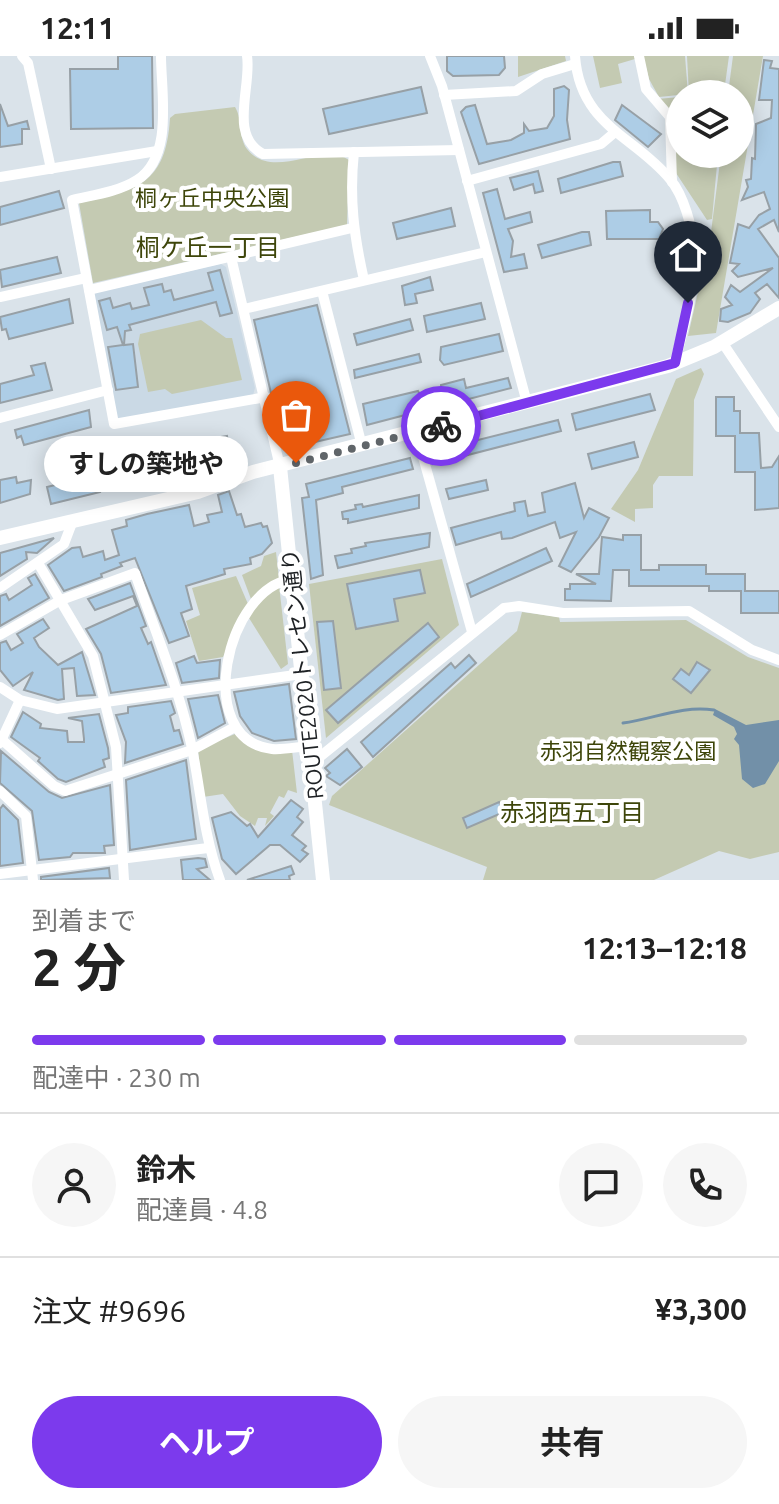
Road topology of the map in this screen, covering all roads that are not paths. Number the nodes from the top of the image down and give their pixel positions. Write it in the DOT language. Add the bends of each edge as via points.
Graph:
graph roads {
  1 [pos="22,56"];
  2 [pos="161,56"];
  3 [pos="247,56"];
  4 [pos="430,56"];
  5 [pos="639,56"];
  6 [pos="575,60"];
  7 [pos="444,95"];
  8 [pos="614,133"];
  9 [pos="459,150"];
  10 [pos="157,151"];
  11 [pos="354,152"];
  12 [pos="51,169"];
  13 [pos="0,177"];
  14 [pos="467,181"];
  15 [pos="672,182"];
  16 [pos="352,228"];
  17 [pos="486,252"];
  18 [pos="231,257"];
  19 [pos="86,278"];
  20 [pos="364,280"];
  21 [pos="89,290"];
  22 [pos="322,291"];
  23 [pos="0,297"];
  24 [pos="779,308"];
  25 [pos="244,309"];
  26 [pos="722,342"];
  27 [pos="675,363"];
  28 [pos="108,390"];
  29 [pos="266,397"];
  30 [pos="527,403"];
  31 [pos="0,418"];
  32 [pos="779,427"];
  33 [pos="416,432"];
  34 [pos="362,446"];
  35 [pos="280,467"];
  36 [pos="72,523"];
  37 [pos="0,538"];
  38 [pos="38,563"];
  39 [pos="293,579"];
  40 [pos="0,588"];
  41 [pos="61,600"];
  42 [pos="472,632"];
  43 [pos="0,635"];
  44 [pos="779,660"];
  45 [pos="302,674"];
  46 [pos="227,686"];
  47 [pos="0,687"];
  48 [pos="178,693"];
  49 [pos="20,700"];
  50 [pos="103,704"];
  51 [pos="235,727"];
  52 [pos="1,740"];
  53 [pos="309,746"];
  54 [pos="192,750"];
  55 [pos="311,764"];
  56 [pos="117,775"];
  57 [pos="0,791"];
  58 [pos="208,848"];
  59 [pos="121,859"];
  60 [pos="0,874"];
  61 [pos="32,875"];
  62 [pos="124,880"];
  63 [pos="220,880"];
  64 [pos="323,880"];
  1 -- 12 [label="street" via="28,63"];
  2 -- 10 [label="street"];
  3 -- 11 [label="street" via="249,75 242,100 249,142 255,149 270,155"];
  4 -- 7 [label="street"];
  5 -- 15 [label="street" via="646,89 670,117"];
  6 -- 7 [label="street" via="516,91"];
  6 -- 8 [label="street" via="592,104"];
  7 -- 9 [label="street"];
  8 -- 14 [label="street" via="601,144"];
  8 -- 15 [label="street"];
  9 -- 11 [label="street"];
  9 -- 14 [label="street"];
  10 -- 12 [label="street"];
  10 -- 19 [label="street" via="137,180 72,200"];
  11 -- 16 [label="street"];
  12 -- 13 [label="street"];
  14 -- 17 [label="street"];
  15 -- 27 [label="street" via="689,222 695,256"];
  16 -- 18 [label="street"];
  16 -- 20 [label="street"];
  17 -- 20 [label="street"];
  17 -- 30 [label="street"];
  18 -- 21 [label="street"];
  18 -- 25 [label="street"];
  19 -- 21 [label="street"];
  19 -- 23 [label="street"];
  20 -- 22 [label="street"];
  21 -- 28 [label="street"];
  22 -- 25 [label="street"];
  22 -- 34 [label="street"];
  24 -- 26 [label="main road"];
  25 -- 29 [label="street"];
  26 -- 27 [label="main road"];
  26 -- 32 [label="street"];
  27 -- 30 [label="main road"];
  28 -- 29 [label="street" via="114,424"];
  28 -- 31 [label="street"];
  29 -- 35 [label="street"];
  30 -- 33 [label="main road"];
  33 -- 34 [label="main road"];
  33 -- 42 [label="street"];
  34 -- 35 [label="main road"];
  35 -- 36 [label="main road"];
  35 -- 39 [label="main road, ROUTE2020トレセン通り"];
  36 -- 37 [label="main road"];
  36 -- 38 [label="street" via="64,544"];
  38 -- 40 [label="street"];
  38 -- 41 [label="street"];
  39 -- 45 [label="main road, ROUTE2020トレセン通り"];
  39 -- 46 [label="street" via="279,581 253,600 226,658"];
  41 -- 43 [label="street"];
  41 -- 48 [label="street" via="135,573"];
  41 -- 50 [label="street" via="93,656"];
  42 -- 44 [label="street" via="504,608 563,613 689,611 752,650"];
  42 -- 55 [label="street"];
  45 -- 46 [label="street"];
  45 -- 53 [label="main road, ROUTE2020トレセン通り"];
  46 -- 48 [label="street"];
  46 -- 51 [label="street"];
  47 -- 49 [label="street"];
  48 -- 50 [label="street"];
  48 -- 54 [label="street"];
  49 -- 50 [label="street" via="57,709"];
  49 -- 52 [label="street"];
  50 -- 56 [label="street" via="116,747"];
  51 -- 53 [label="street" via="271,749"];
  51 -- 54 [label="street"];
  52 -- 56 [label="street" via="65,791"];
  53 -- 55 [label="main road, ROUTE2020トレセン通り"];
  54 -- 56 [label="street"];
  54 -- 58 [label="street"];
  55 -- 64 [label="main road, ROUTE2020トレセン通り"];
  56 -- 59 [label="street"];
  57 -- 61 [label="street" via="26,816"];
  58 -- 59 [label="street"];
  58 -- 63 [label="street"];
  59 -- 61 [label="street"];
  59 -- 62 [label="street"];
  60 -- 61 [label="street"];
}
